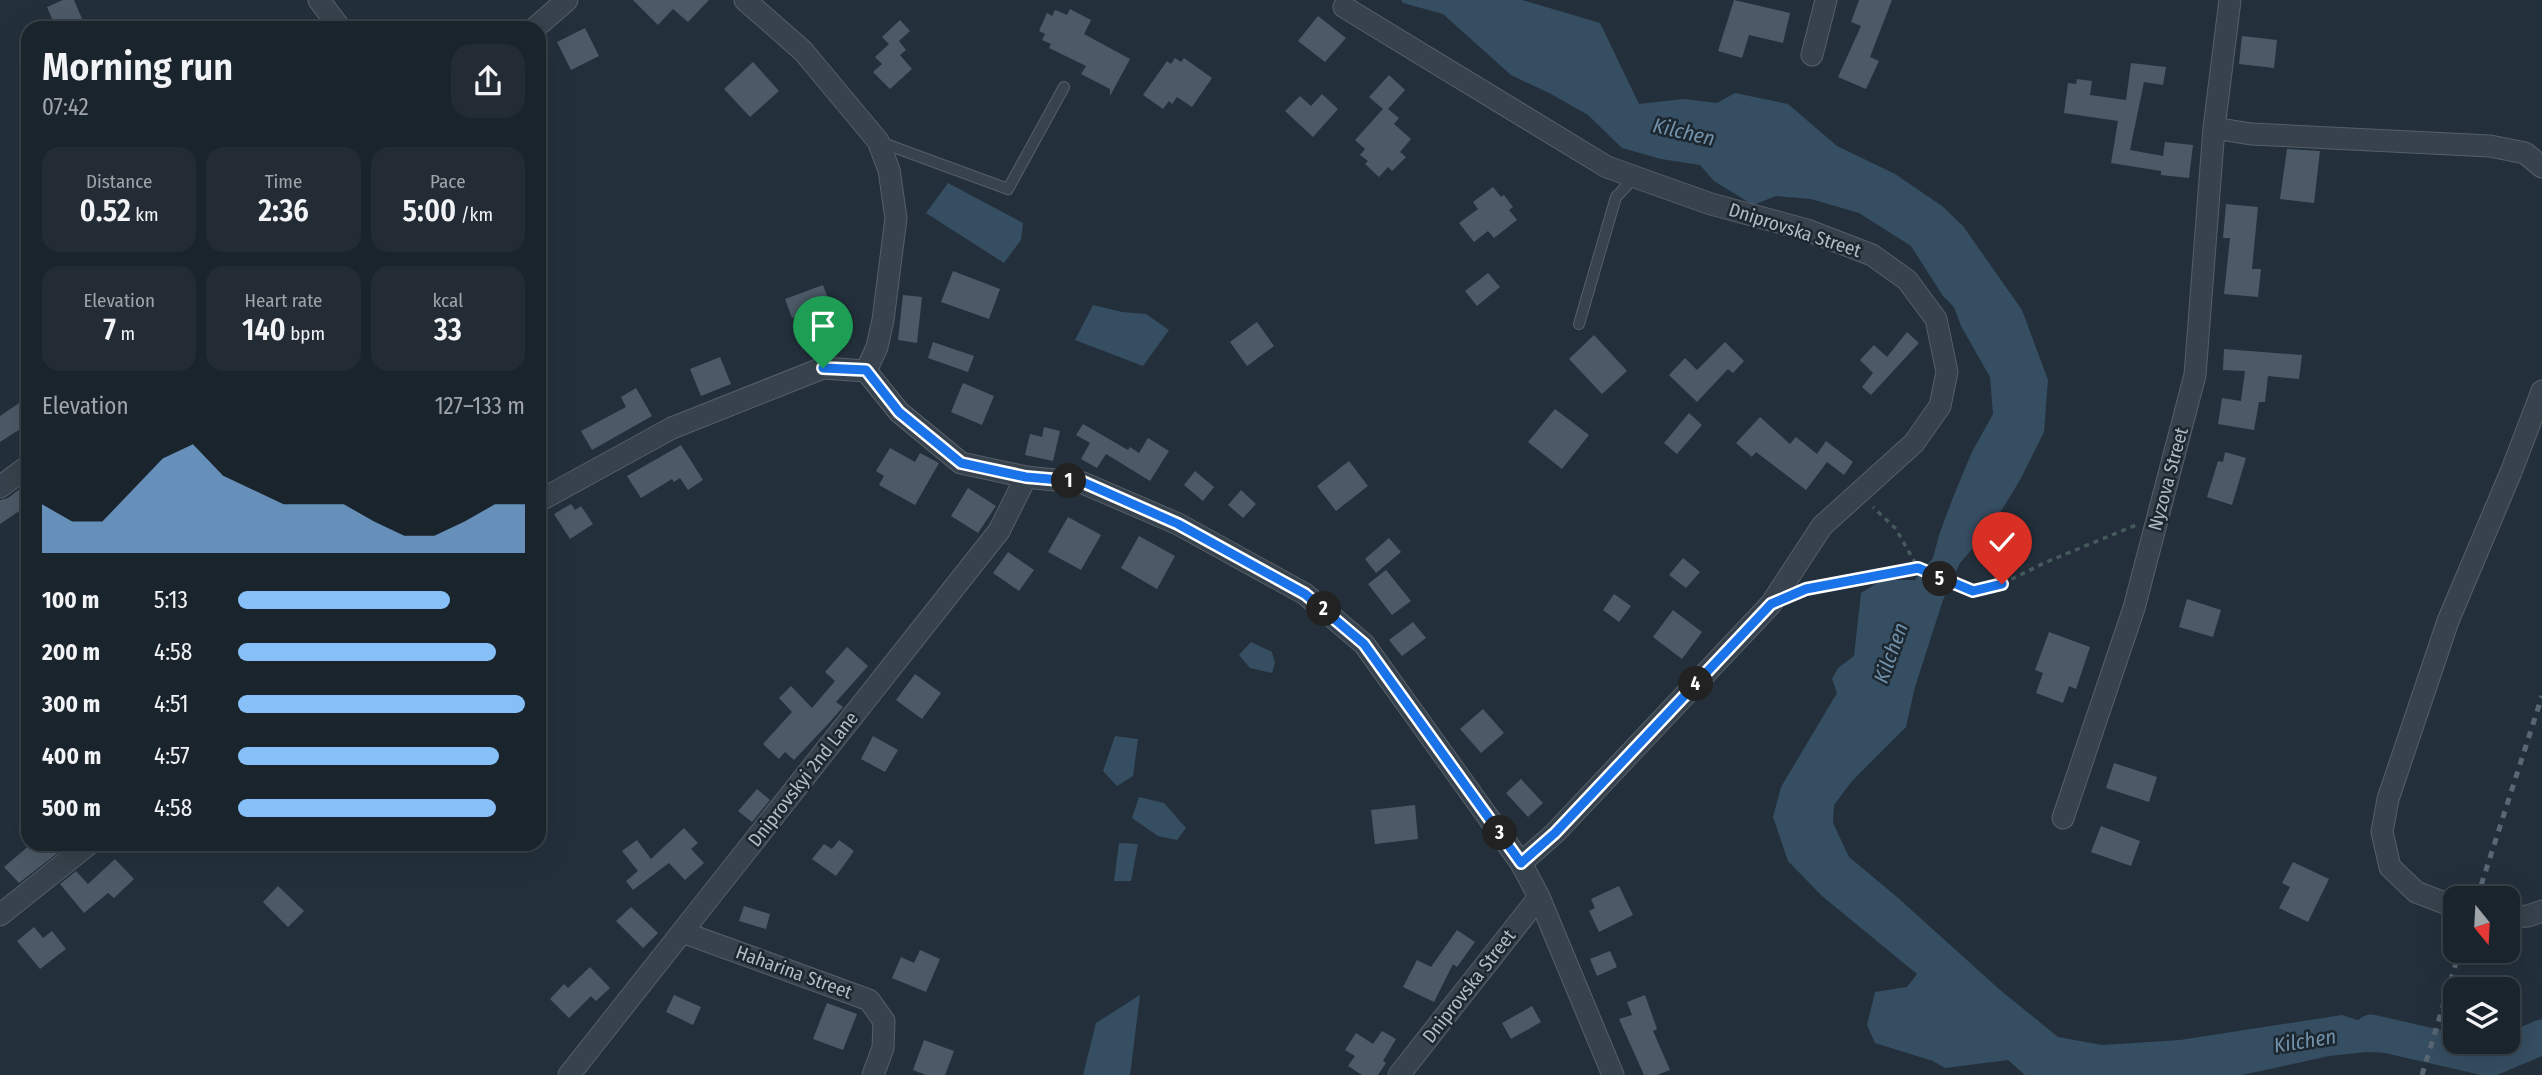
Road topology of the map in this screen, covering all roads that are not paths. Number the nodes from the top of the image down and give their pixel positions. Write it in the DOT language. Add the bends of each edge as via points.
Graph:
graph roads {
  1 [pos="319,0"];
  2 [pos="568,0"];
  3 [pos="745,0"];
  4 [pos="1826,0"];
  5 [pos="2230,0"];
  6 [pos="1344,7"];
  7 [pos="335,21"];
  8 [pos="543,21"];
  9 [pos="1811,55"];
  10 [pos="1064,87"];
  11 [pos="2214,128"];
  12 [pos="878,141"];
  13 [pos="2542,167"];
  14 [pos="1636,176"];
  15 [pos="1578,324"];
  16 [pos="866,370"];
  17 [pos="2542,391"];
  18 [pos="21,471"];
  19 [pos="1026,477"];
  20 [pos="0,487"];
  21 [pos="546,497"];
  22 [pos="2063,818"];
  23 [pos="80,851"];
  24 [pos="1521,863"];
  25 [pos="1539,897"];
  26 [pos="2443,902"];
  27 [pos="2542,911"];
  28 [pos="0,915"];
  29 [pos="2520,916"];
  30 [pos="682,932"];
  31 [pos="569,1075"];
  32 [pos="873,1075"];
  33 [pos="1399,1075"];
  34 [pos="1613,1075"];
  1 -- 7 [label="street"];
  2 -- 8 [label="street"];
  3 -- 12 [label="street" via="803,51"];
  4 -- 9 [label="street"];
  5 -- 11 [label="street, Nyzova Street"];
  6 -- 14 [label="street, Dniprovska Street" via="1607,167"];
  10 -- 12 [label="lane" via="1007,189"];
  11 -- 13 [label="street" via="2251,134 2490,146 2525,153"];
  11 -- 22 [label="street, Nyzova Street" via="2195,375 2134,607"];
  12 -- 16 [label="street" via="889,170 896,218 883,320"];
  14 -- 15 [label="lane" via="1616,197"];
  14 -- 24 [label="street, Dniprovska Street" via="1872,255 1907,280 1936,319 1947,372 1940,406 1913,443 1822,526 1771,604 1555,833"];
  16 -- 19 [label="street" via="899,412 961,463"];
  16 -- 21 [label="street" via="823,368 671,428"];
  17 -- 26 [label="street" via="2448,621 2388,799 2382,832 2390,867 2416,892"];
  18 -- 20 [label="street"];
  19 -- 24 [label="street" via="1083,482 1178,524 1305,594 1364,644"];
  19 -- 30 [label="street, Dniprovskyi 2nd Lane" via="999,531"];
  23 -- 28 [label="street"];
  24 -- 25 [label="street"];
  25 -- 33 [label="street, Dniprovska Street"];
  25 -- 34 [label="street"];
  27 -- 29 [label="street"];
  30 -- 31 [label="street, Dniprovskyi 2nd Lane"];
  30 -- 32 [label="street, Haharina Street" via="869,1000 884,1020 883,1048"];
}
